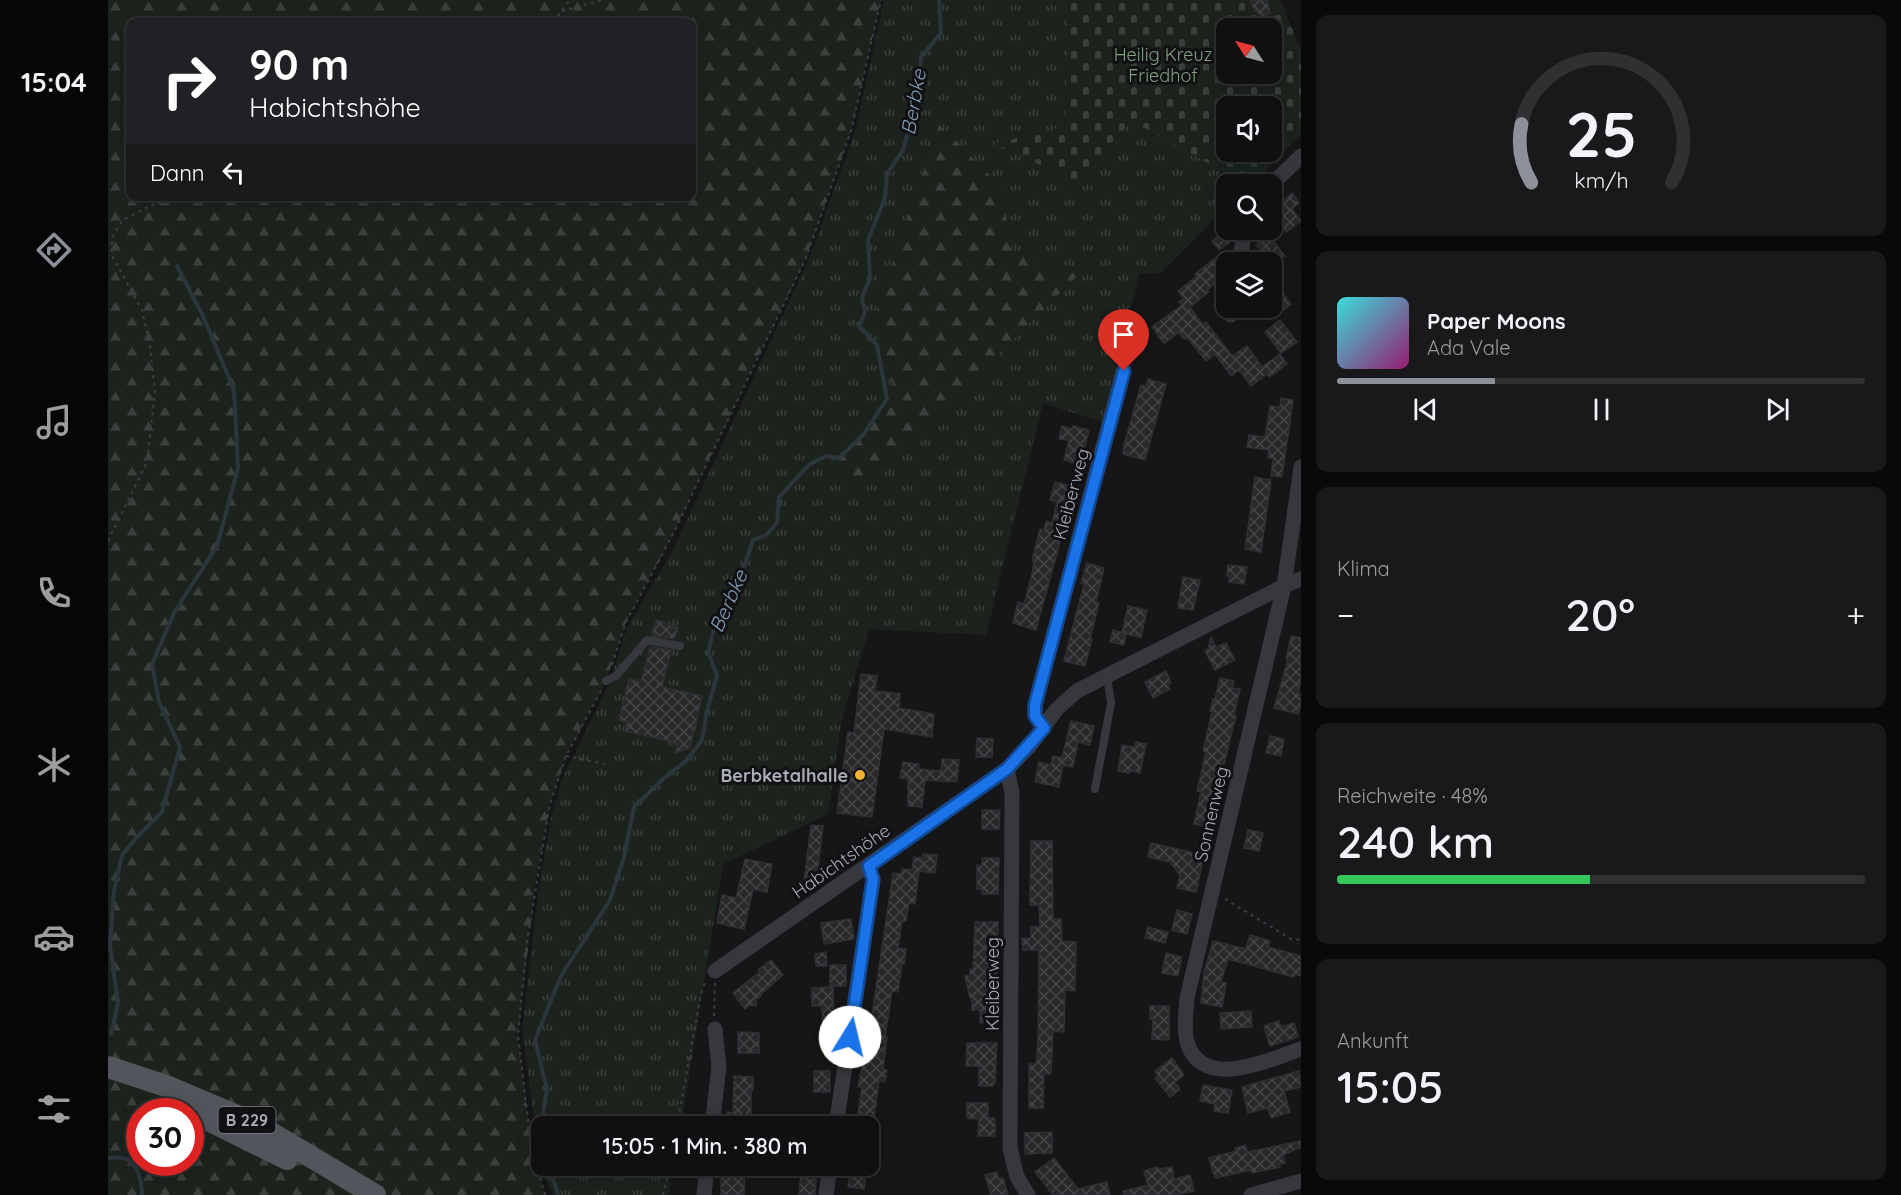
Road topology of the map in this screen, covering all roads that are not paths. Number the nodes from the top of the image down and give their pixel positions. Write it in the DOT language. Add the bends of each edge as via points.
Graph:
graph roads {
  1 [pos="1301,156"];
  2 [pos="1282,174"];
  3 [pos="1124,371"];
  4 [pos="1301,467"];
  5 [pos="1301,579"];
  6 [pos="1284,586"];
  7 [pos="680,646"];
  8 [pos="1107,676"];
  9 [pos="606,681"];
  10 [pos="1044,728"];
  11 [pos="1007,769"];
  12 [pos="1095,789"];
  13 [pos="869,866"];
  14 [pos="715,971"];
  15 [pos="715,1029"];
  16 [pos="1301,1049"];
  17 [pos="108,1067"];
  18 [pos="108,1072"];
  19 [pos="713,1116"];
  20 [pos="837,1116"];
  21 [pos="706,1176"];
  22 [pos="829,1176"];
  23 [pos="1301,1180"];
  24 [pos="347,1195"];
  25 [pos="375,1195"];
  26 [pos="704,1195"];
  27 [pos="826,1195"];
  28 [pos="1028,1195"];
  29 [pos="1251,1195"];
  1 -- 2 [label="street"];
  3 -- 10 [label="street, Kleiberweg" via="1035,705 1035,716"];
  4 -- 6 [label="street, Sonnenweg"];
  5 -- 6 [label="street, Habichtshöhe"];
  6 -- 8 [label="street, Habichtshöhe"];
  6 -- 16 [label="street, Sonnenweg" via="1187,998 1185,1026 1195,1057 1208,1067 1223,1070"];
  7 -- 9 [label="lane" via="647,640 616,676"];
  8 -- 10 [label="street, Habichtshöhe" via="1065,700"];
  8 -- 12 [label="lane" via="1111,703"];
  10 -- 11 [label="street, Habichtshöhe"];
  11 -- 13 [label="street, Habichtshöhe"];
  11 -- 28 [label="street, Kleiberweg" via="1012,793 1010,1148 1017,1177"];
  13 -- 14 [label="street, Habichtshöhe"];
  13 -- 20 [label="street" via="873,879"];
  15 -- 19 [label="street" via="719,1067"];
  17 -- 25 [label="main road, B 229" via="166,1086 256,1124"];
  18 -- 24 [label="main road, B 229" via="278,1153"];
  21 -- 26 [label="street"];
  22 -- 27 [label="street"];
  23 -- 29 [label="street"];
}
